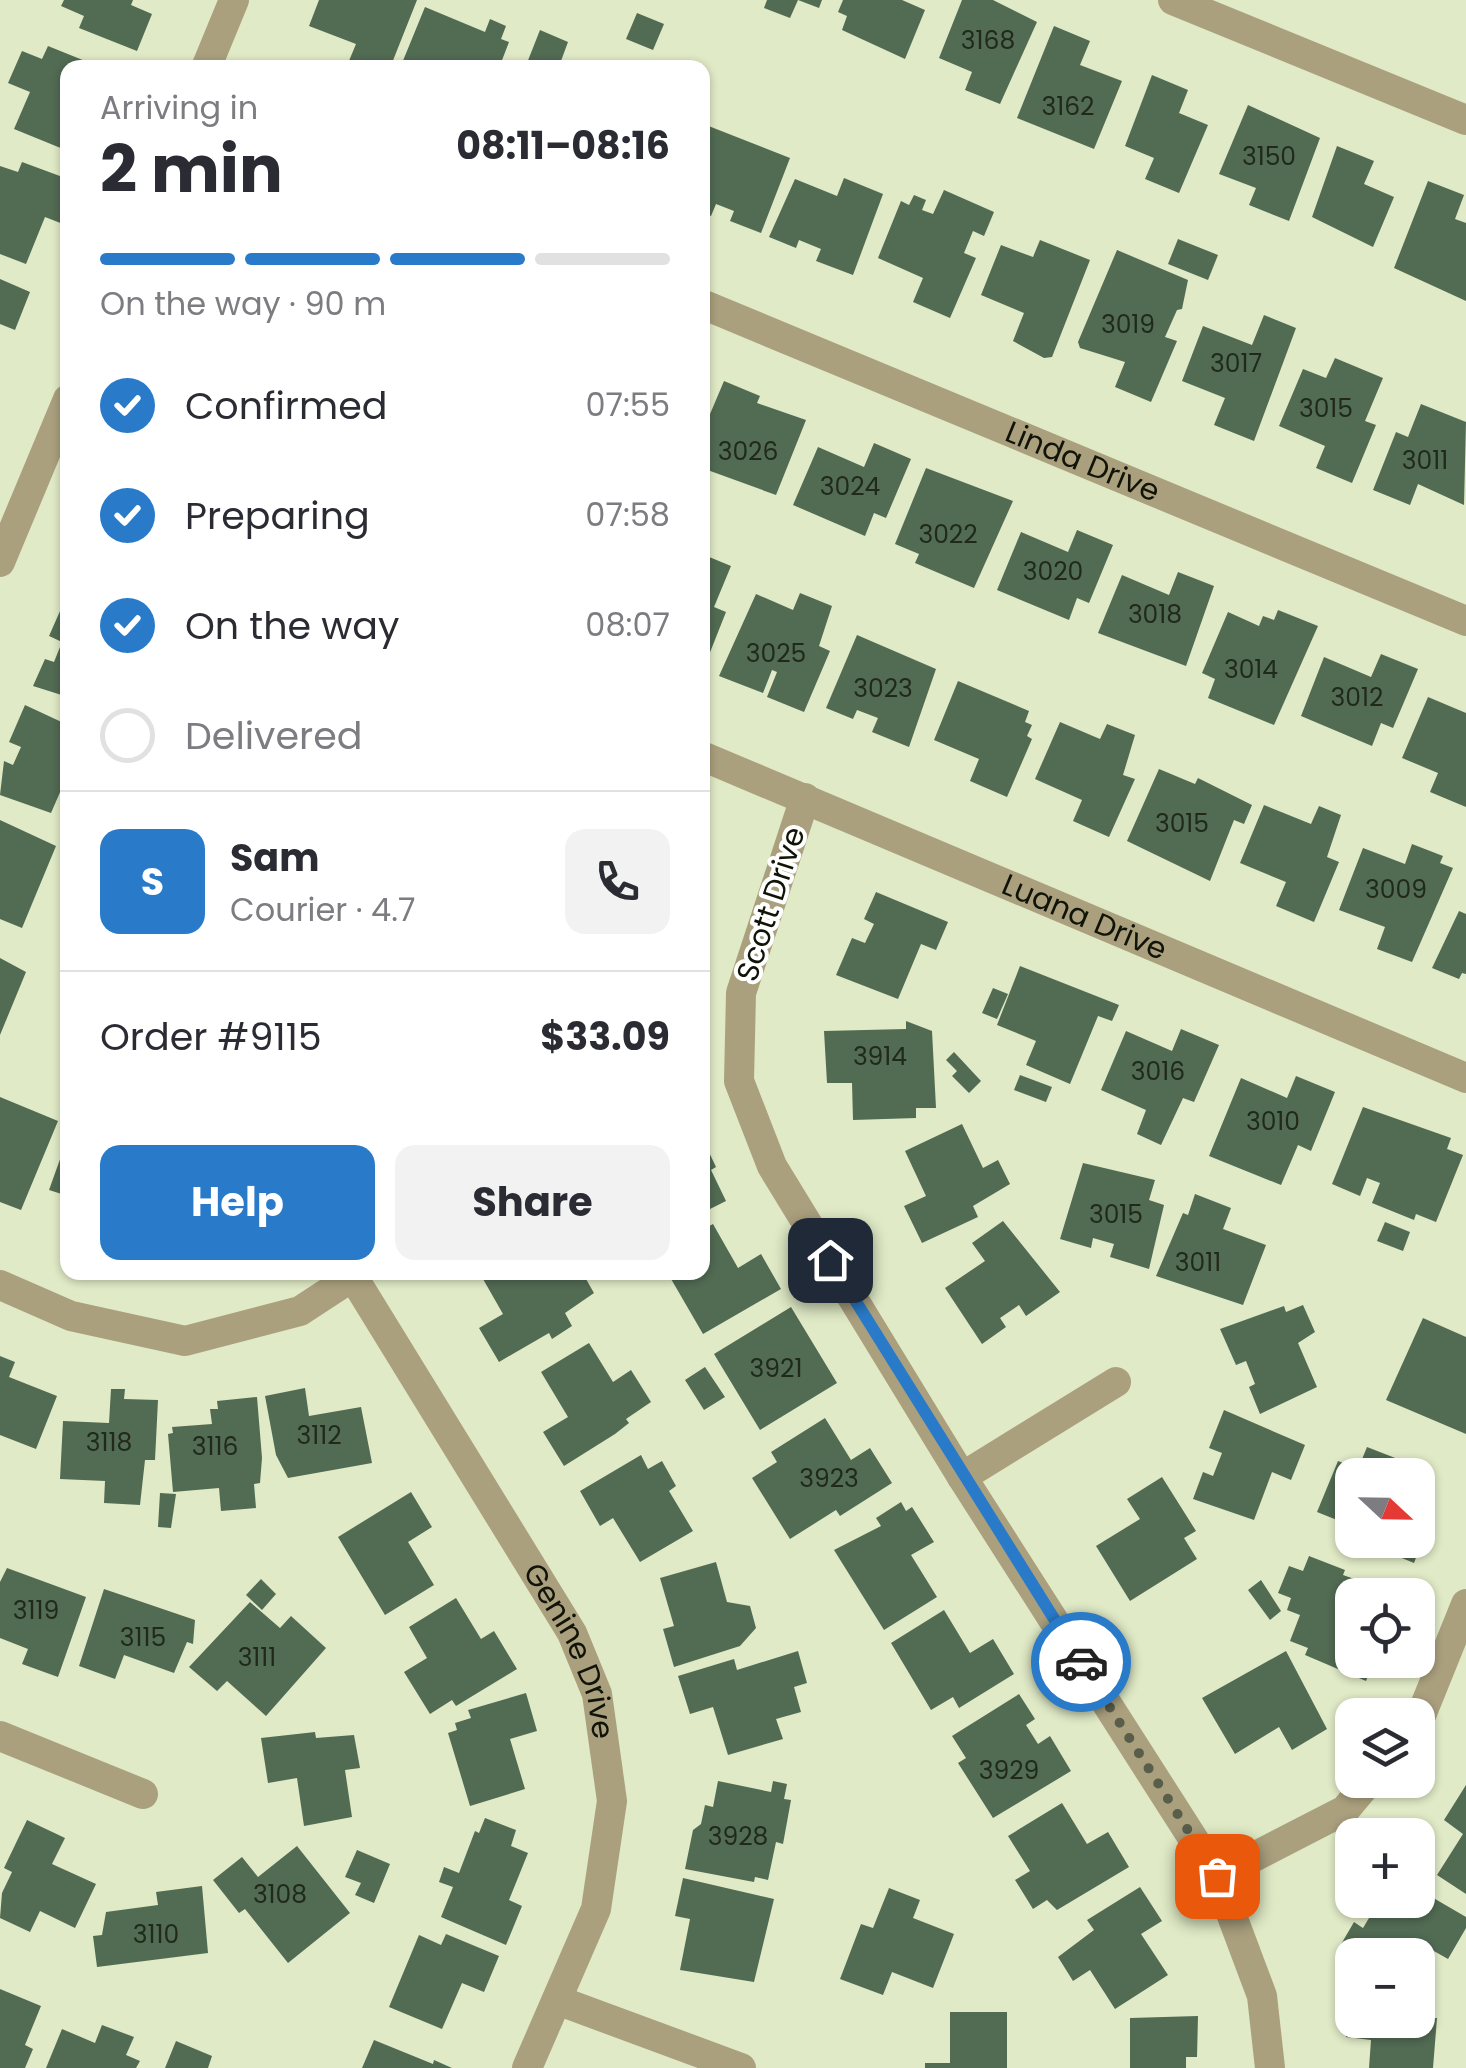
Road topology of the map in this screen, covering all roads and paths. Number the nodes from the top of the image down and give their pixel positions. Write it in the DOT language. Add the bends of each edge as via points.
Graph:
graph roads {
  1 [pos="234,0"];
  2 [pos="1173,0"];
  3 [pos="209,60"];
  4 [pos="1466,120"];
  5 [pos="710,307"];
  6 [pos="60,418"];
  7 [pos="0,562"];
  8 [pos="1466,620"];
  9 [pos="710,759"];
  10 [pos="805,798"];
  11 [pos="1466,1078"];
  12 [pos="343,1280"];
  13 [pos="355,1280"];
  14 [pos="0,1285"];
  15 [pos="1116,1382"];
  16 [pos="962,1476"];
  17 [pos="1466,1604"];
  18 [pos="1428,1698"];
  19 [pos="0,1736"];
  20 [pos="143,1794"];
  21 [pos="1355,1798"];
  22 [pos="1217,1876"];
  23 [pos="557,2000"];
  24 [pos="527,2068"];
  25 [pos="741,2068"];
  26 [pos="1270,2068"];
  1 -- 3 [label="street"];
  2 -- 4 [label="street"];
  5 -- 8 [label="street, Linda Drive"];
  6 -- 7 [label="street"];
  9 -- 10 [label="street, Luana Drive"];
  10 -- 11 [label="street, Luana Drive"];
  10 -- 16 [label="street, Scott Drive" via="741,993 739,1081 772,1166"];
  12 -- 14 [label="street" via="300,1311 185,1341 72,1316"];
  13 -- 23 [label="street, Genine Drive" via="572,1633 597,1694 612,1801 596,1909"];
  15 -- 16 [label="street"];
  16 -- 22 [label="street, Scott Drive"];
  17 -- 18 [label="street"];
  19 -- 20 [label="street"];
  21 -- 22 [label="street" via="1345,1810"];
  22 -- 26 [label="street, Scott Drive" via="1262,1996"];
  23 -- 24 [label="street, Genine Drive"];
  23 -- 25 [label="street"];
}
